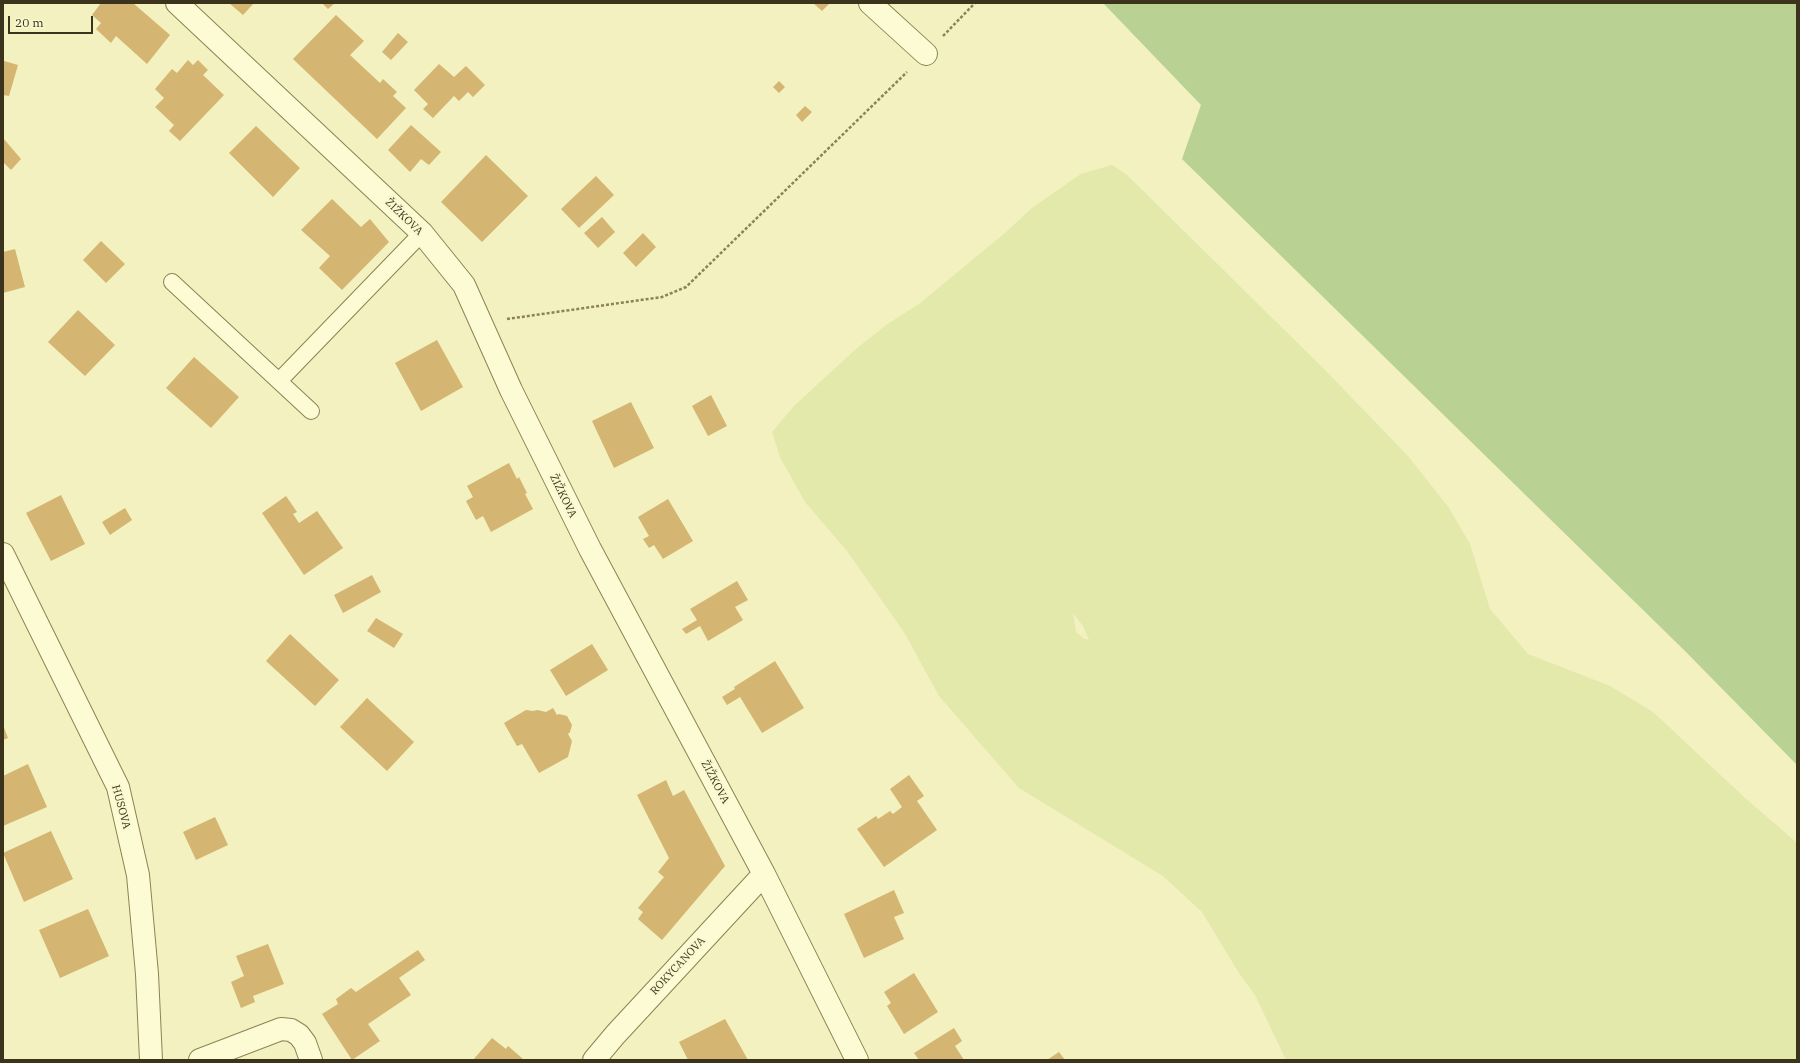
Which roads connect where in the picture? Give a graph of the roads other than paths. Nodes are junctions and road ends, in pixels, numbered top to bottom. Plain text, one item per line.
1 (177, 3) edge
2 (870, 3) edge
3 (926, 54) road end
4 (422, 233) junction
5 (172, 282) dead end
6 (279, 381) junction
7 (311, 411) dead end
8 (3, 554) edge
9 (764, 874) junction
10 (151, 1060) edge
11 (200, 1060) edge
12 (311, 1060) edge
13 (594, 1060) edge
14 (857, 1060) edge

1 - 4 street, ŽIŽKOVA
2 - 3 street
4 - 6 lane
4 - 9 street, ŽIŽKOVA
5 - 6 lane
6 - 7 lane
8 - 10 street, HUSOVA
9 - 13 street, ROKYCANOVA
9 - 14 street, ŽIŽKOVA
11 - 12 street

